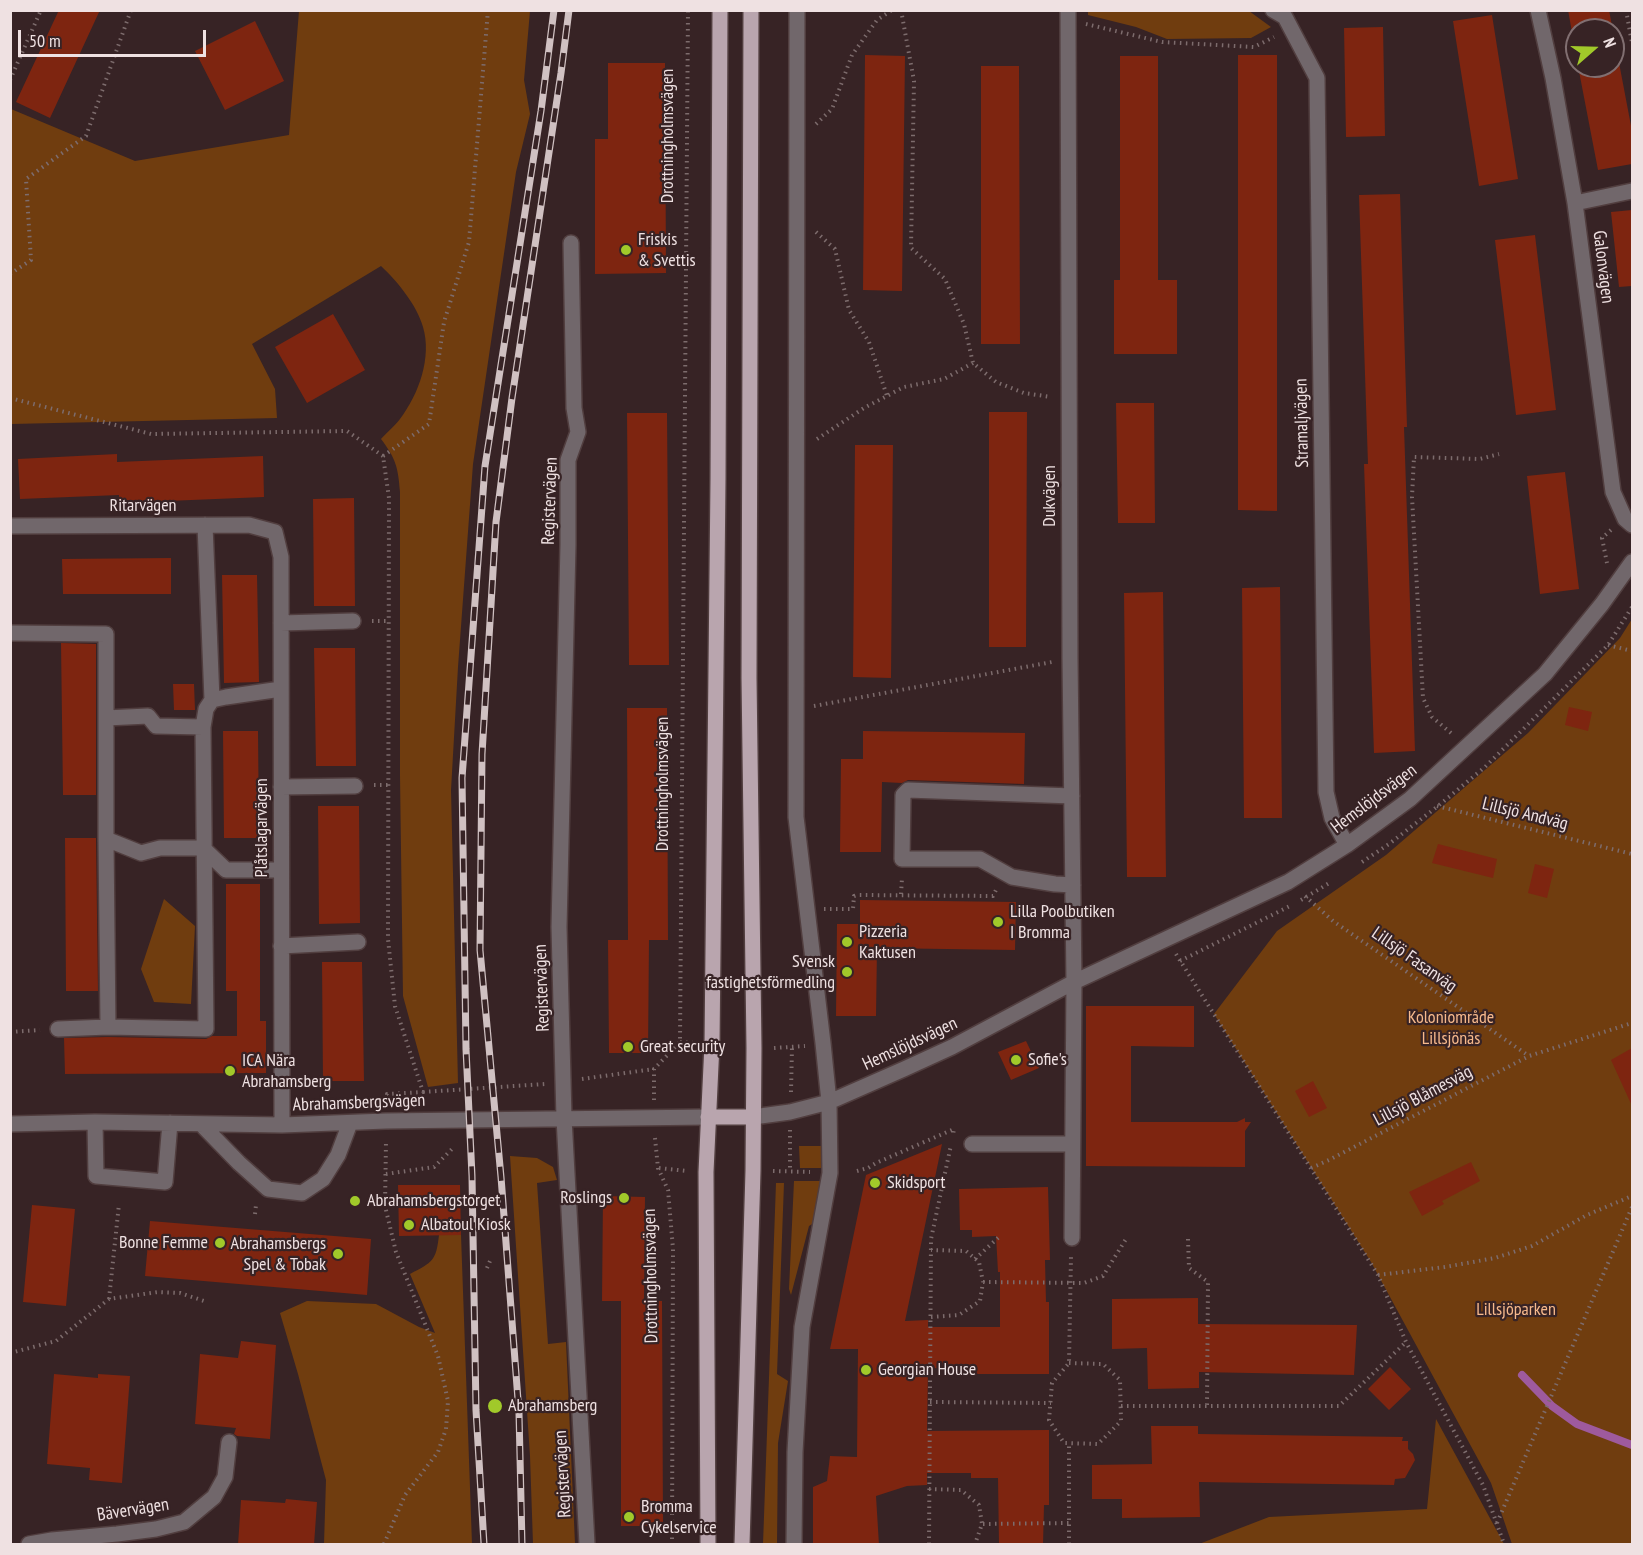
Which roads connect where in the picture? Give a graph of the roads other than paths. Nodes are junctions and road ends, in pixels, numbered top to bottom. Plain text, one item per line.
1 (720, 10) edge
2 (752, 10) edge
3 (797, 10) edge
4 (1273, 10) edge
5 (1538, 10) edge
6 (1068, 16) edge
7 (1632, 191) edge
8 (1575, 202) junction
9 (571, 243) dead end
10 (1628, 522) edge
11 (205, 525) junction
12 (10, 526) edge
13 (275, 532) joint
14 (1632, 562) edge
15 (353, 621) dead end
16 (281, 623) junction
17 (10, 633) edge
18 (281, 689) junction
19 (213, 700) junction
20 (106, 718) junction
21 (203, 727) junction
22 (355, 786) dead end
23 (281, 787) junction
24 (1072, 796) junction
25 (106, 839) junction
26 (1347, 845) junction
27 (203, 848) junction
28 (281, 870) junction
29 (1073, 885) junction
30 (358, 942) dead end
31 (281, 946) junction
32 (1074, 982) junction
33 (108, 1027) junction
34 (58, 1029) dead end
35 (829, 1102) junction
36 (708, 1117) junction
37 (753, 1117) junction
38 (564, 1118) junction
39 (95, 1122) junction
40 (170, 1123) junction
41 (350, 1123) junction
42 (10, 1124) edge
43 (201, 1124) junction
44 (282, 1125) junction
45 (972, 1144) dead end
46 (1072, 1144) junction
47 (1072, 1238) road end
48 (229, 1442) dead end
49 (29, 1545) edge
50 (586, 1545) edge
51 (708, 1545) edge
52 (742, 1545) edge
53 (794, 1545) edge

1 - 36 main road
2 - 37 main road
3 - 35 street
4 - 26 street, Stramaljvägen
5 - 8 street, Galonvägen
6 - 24 street, Dukvägen
7 - 8 street
8 - 10 street, Galonvägen
9 - 38 street, Registervägen
11 - 12 street, Ritarvägen
11 - 13 street, Ritarvägen
11 - 19 street
13 - 16 street, Plåtslagarvägen
14 - 26 street, Hemslöjdsvägen
15 - 16 street
16 - 18 street, Plåtslagarvägen
17 - 20 street
18 - 19 street
18 - 23 street, Plåtslagarvägen
19 - 21 street
20 - 21 street
20 - 25 street
21 - 27 street
22 - 23 street
23 - 28 street, Plåtslagarvägen
24 - 29 street, Dukvägen
24 - 29 street
25 - 27 street
25 - 33 street
26 - 32 street, Hemslöjdsvägen
27 - 28 street
27 - 33 street
28 - 31 street, Plåtslagarvägen
29 - 32 street, Dukvägen
30 - 31 street
31 - 44 street, Plåtslagarvägen
32 - 35 street, Hemslöjdsvägen
32 - 46 street
33 - 34 street
35 - 37 street, Hemslöjdsvägen
35 - 53 street
36 - 37 main road
36 - 38 street, Abrahamsbergsvägen
36 - 51 main road
37 - 52 main road
38 - 41 street, Abrahamsbergsvägen
38 - 50 street, Registervägen
39 - 40 street, Abrahamsbergsvägen
39 - 40 street
39 - 42 street, Abrahamsbergsvägen
40 - 43 street, Abrahamsbergsvägen
41 - 43 street
41 - 44 street, Abrahamsbergsvägen
43 - 44 street, Abrahamsbergsvägen
45 - 46 street
46 - 47 street
48 - 49 street, Bävervägen

